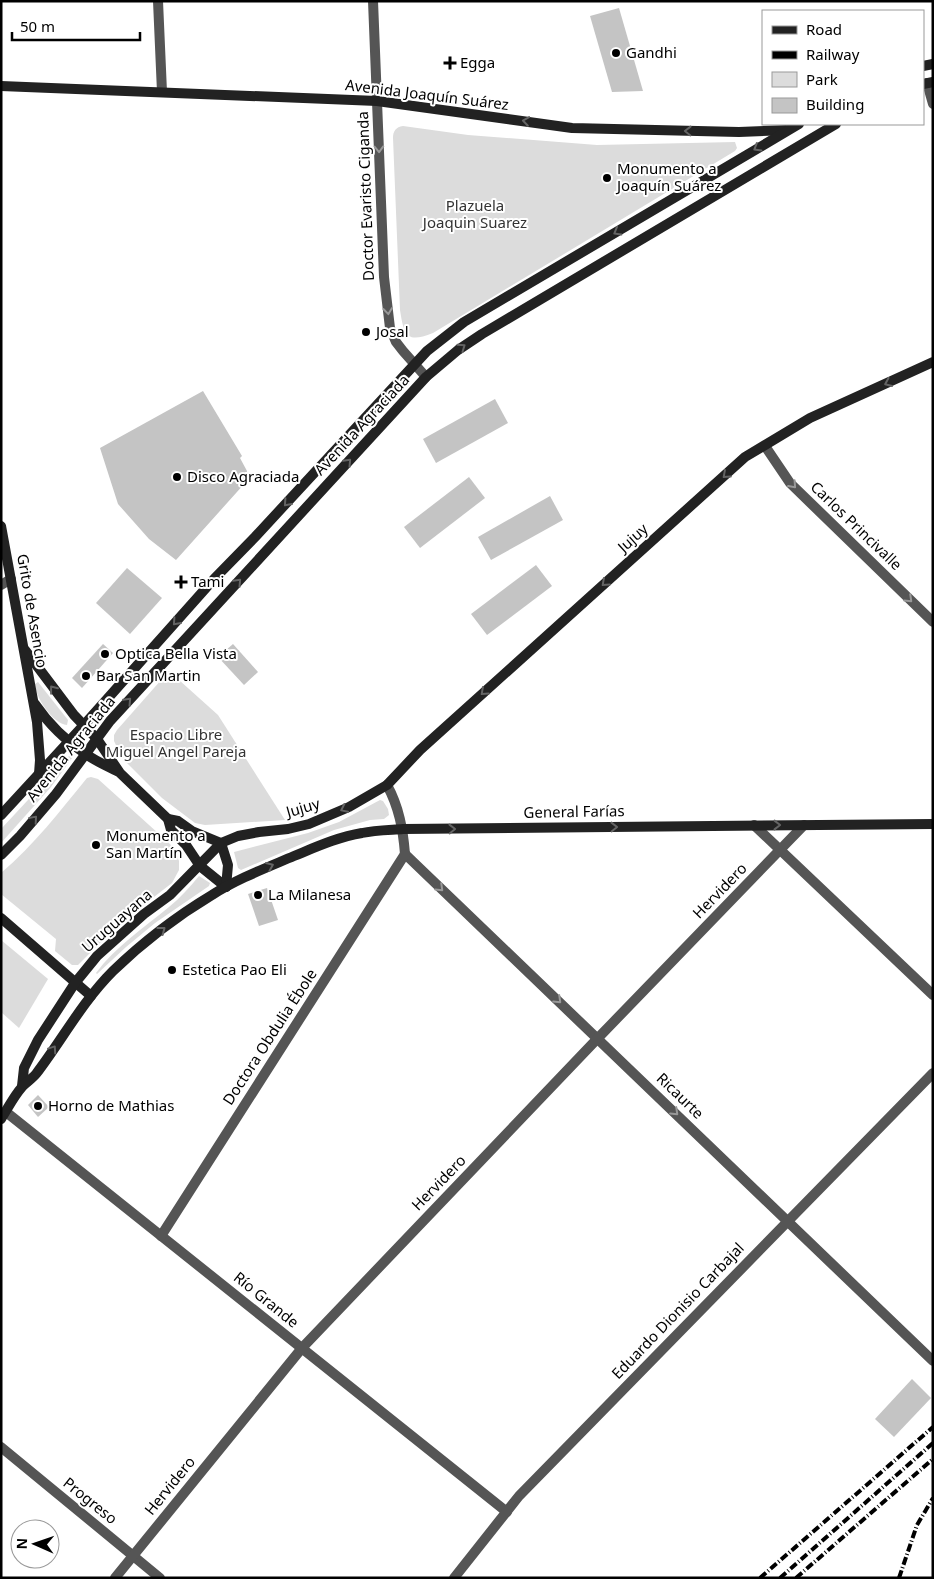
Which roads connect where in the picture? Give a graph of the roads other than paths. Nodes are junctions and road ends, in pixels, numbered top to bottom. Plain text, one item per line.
1 (158, 1) edge
2 (373, 1) edge
3 (928, 83) edge
4 (1, 86) edge
5 (162, 92) junction
6 (377, 101) junction
7 (933, 104) edge
8 (797, 125) edge
9 (834, 125) edge
10 (789, 129) junction
11 (933, 362) edge
12 (415, 364) junction
13 (426, 377) junction
14 (765, 446) junction
15 (1, 526) edge
16 (11, 579) junction
17 (1, 585) edge
18 (933, 622) edge
19 (24, 650) junction
20 (33, 701) junction
21 (84, 725) junction
22 (97, 739) junction
23 (69, 741) junction
24 (86, 755) junction
25 (120, 773) junction
26 (39, 774) junction
27 (387, 785) junction
28 (1, 815) edge
29 (168, 820) junction
30 (933, 824) edge
31 (754, 825) junction
32 (804, 825) junction
33 (403, 829) junction
34 (221, 843) junction
35 (780, 850) junction
36 (1, 854) edge
37 (405, 854) junction
38 (200, 866) junction
39 (226, 887) junction
40 (1, 918) edge
41 (75, 983) junction
42 (933, 995) edge
43 (91, 996) junction
44 (598, 1038) junction
45 (933, 1073) edge
46 (22, 1086) junction
47 (4, 1115) edge
48 (787, 1221) junction
49 (161, 1236) junction
50 (302, 1348) junction
51 (933, 1361) edge
52 (1, 1447) edge
53 (507, 1512) junction
54 (133, 1555) junction
55 (115, 1578) edge
56 (160, 1578) edge
57 (454, 1578) edge

1 - 5 street
2 - 6 street, Doctor Evaristo Ciganda
3 - 7 street
4 - 5 street, Avenida Joaquín Suárez
5 - 6 street, Avenida Joaquín Suárez
10 -> 6 street, Avenida Joaquín Suárez
6 -> 12 street, Doctor Evaristo Ciganda
8 - 10 street, Avenida Agraciada
13 -> 9 street, Avenida Agraciada
10 -> 12 street, Avenida Agraciada
11 -> 14 street, Jujuy
12 - 13 street, Doctor Evaristo Ciganda
12 -> 21 street, Avenida Agraciada
22 -> 13 street, Avenida Agraciada
14 -> 18 street, Carlos Princivalle
14 -> 27 street, Jujuy
15 - 16 street, Grito de Asencio
16 - 17 street
16 - 19 street, Grito de Asencio
19 - 20 street, Grito de Asencio
21 -> 19 street
20 - 23 street
20 - 26 street, Grito de Asencio
21 - 22 street
21 - 23 street, Avenida Agraciada
22 - 24 street, Avenida Agraciada
22 - 25 street
23 - 24 street
23 - 26 street, Avenida Agraciada
24 - 25 street
36 -> 24 street, Avenida Agraciada
25 - 29 street
26 - 28 street, Avenida Agraciada
27 - 33 street
27 -> 34 street, Jujuy
29 - 34 street
29 - 38 street
30 - 32 street, General Farías
31 -> 32 street, General Farías
33 -> 31 street, General Farías
31 - 35 street
32 - 35 street, Hervidero
33 - 37 street
39 -> 33 street, General Farías
34 - 38 street, Uruguayana
34 - 39 street
35 - 42 street
35 - 44 street, Hervidero
37 -> 44 street, Ricaurte
37 - 49 street, Doctora Obdulia Ébole
38 - 39 street
38 - 41 street, Uruguayana
43 -> 39 street, Uruguayana
40 - 41 street
41 - 43 street
41 - 46 street, Uruguayana
46 -> 43 street, Uruguayana
44 -> 48 street, Ricaurte
44 - 50 street, Hervidero
45 - 48 street, Eduardo Dionisio Carbajal
46 - 47 street, Uruguayana
47 - 49 street, Río Grande
48 - 51 street, Ricaurte
48 - 53 street, Eduardo Dionisio Carbajal
49 - 50 street, Río Grande
50 - 53 street, Río Grande
50 - 54 street, Hervidero
52 - 54 street, Progreso
53 - 57 street, Eduardo Dionisio Carbajal
54 - 55 street, Hervidero
54 - 56 street, Progreso

